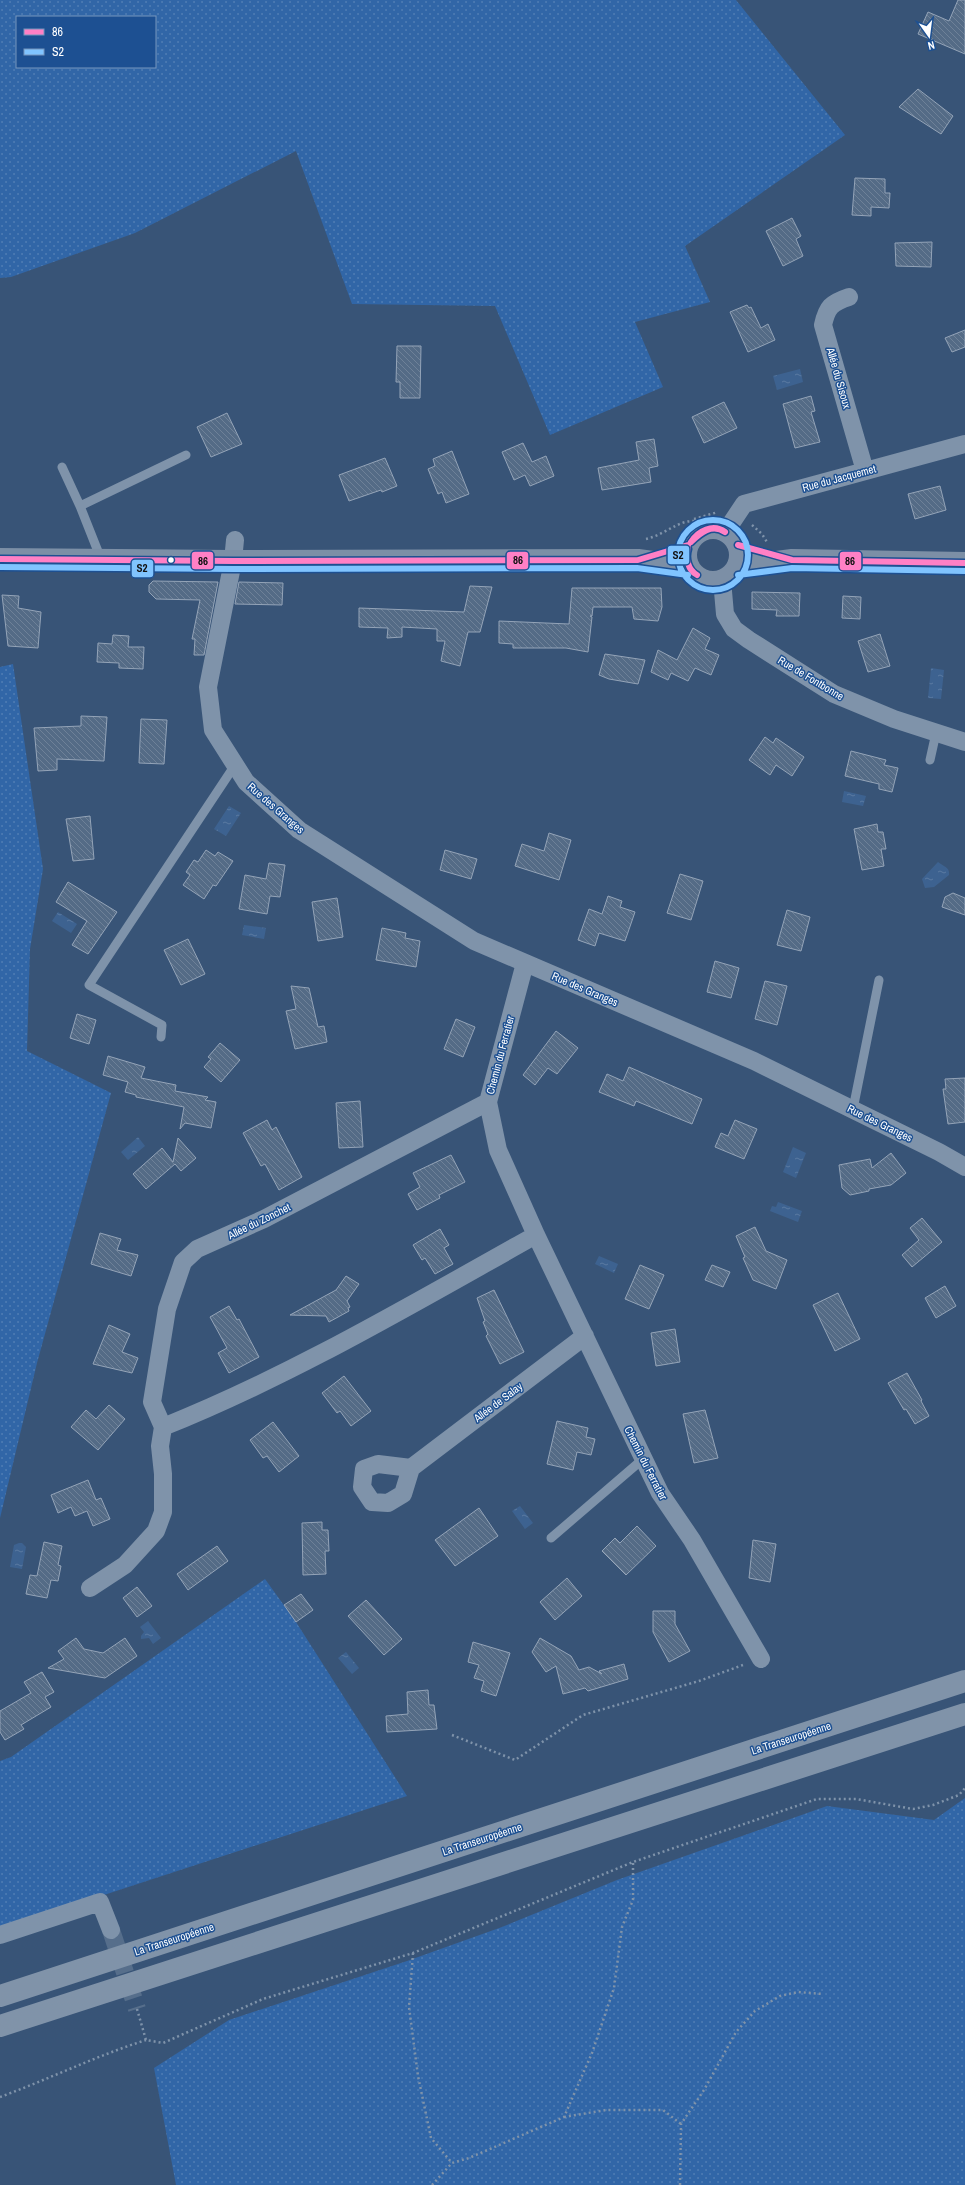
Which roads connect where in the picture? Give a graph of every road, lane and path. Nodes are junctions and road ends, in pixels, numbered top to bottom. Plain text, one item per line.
1 (849, 297) dead end
2 (965, 444) edge
3 (186, 455) dead end
4 (62, 467) dead end
5 (865, 471) junction
6 (80, 506) junction
7 (732, 538) junction
8 (236, 540) dead end
9 (688, 545) junction
10 (0, 559) edge
11 (102, 560) junction
12 (638, 560) junction
13 (792, 560) junction
14 (234, 562) junction
15 (965, 563) edge
16 (689, 567) junction
17 (729, 574) junction
18 (936, 733) junction
19 (965, 742) edge
20 (930, 760) dead end
21 (235, 765) junction
22 (525, 963) junction
23 (879, 980) dead end
24 (161, 1037) dead end
25 (488, 1102) junction
26 (853, 1110) junction
27 (965, 1167) edge
28 (536, 1235) junction
29 (585, 1336) junction
30 (163, 1427) junction
31 (643, 1459) junction
32 (411, 1468) dead end
33 (551, 1538) dead end
34 (90, 1588) dead end
35 (761, 1659) joint
36 (965, 1681) edge
37 (965, 1714) edge
38 (452, 1735) dead end
39 (965, 1788) edge
40 (632, 1862) junction
41 (111, 1930) tunnel mouth
42 (0, 1935) edge
43 (413, 1953) junction
44 (823, 1994) dead end
45 (0, 1996) edge
46 (137, 2009) tunnel mouth
47 (0, 2026) edge
48 (146, 2040) junction
49 (0, 2096) edge
50 (564, 2117) junction
51 (681, 2124) junction
52 (452, 2163) junction
53 (432, 2185) edge
54 (680, 2185) edge

1 - 5 street, Allée du Sisoux
2 - 5 street, Rue du Jacquemet
3 - 6 lane
4 - 6 lane
5 - 7 street, Rue du Jacquemet
6 - 11 lane
7 - 9 main road
7 - 13 main road
7 - 17 main road
8 - 14 street, Rue des Granges
9 - 12 main road
9 - 16 main road
10 - 11 main road
11 - 14 main road
12 - 14 main road
12 - 16 main road
13 - 15 main road
13 - 17 main road
14 - 21 street, Rue des Granges
16 - 17 main road
17 - 18 street, Rue de Fontbonne
18 - 19 street, Rue de Fontbonne
18 - 20 lane
21 - 22 street, Rue des Granges
21 - 24 lane
22 - 25 street, Chemin du Ferratier
22 - 26 street, Rue des Granges
23 - 26 lane
25 - 28 street, Chemin du Ferratier
25 - 30 street, Allée du Zonchet
26 - 27 street, Rue des Granges
28 - 29 street, Chemin du Ferratier
28 - 30 street
29 - 31 street, Chemin du Ferratier
29 - 32 street, Allée de Salay
30 - 34 street
31 - 33 lane
31 - 35 street, Chemin du Ferratier
35 - 38 path
36 - 45 highway, La Transeuropéenne
37 - 47 highway
39 - 40 path
40 - 43 path
40 - 50 path
41 - 42 street
43 - 48 path
43 - 52 path
44 - 51 path
46 - 48 path
48 - 49 path
50 - 51 path
50 - 52 path
51 - 54 path
52 - 53 path

